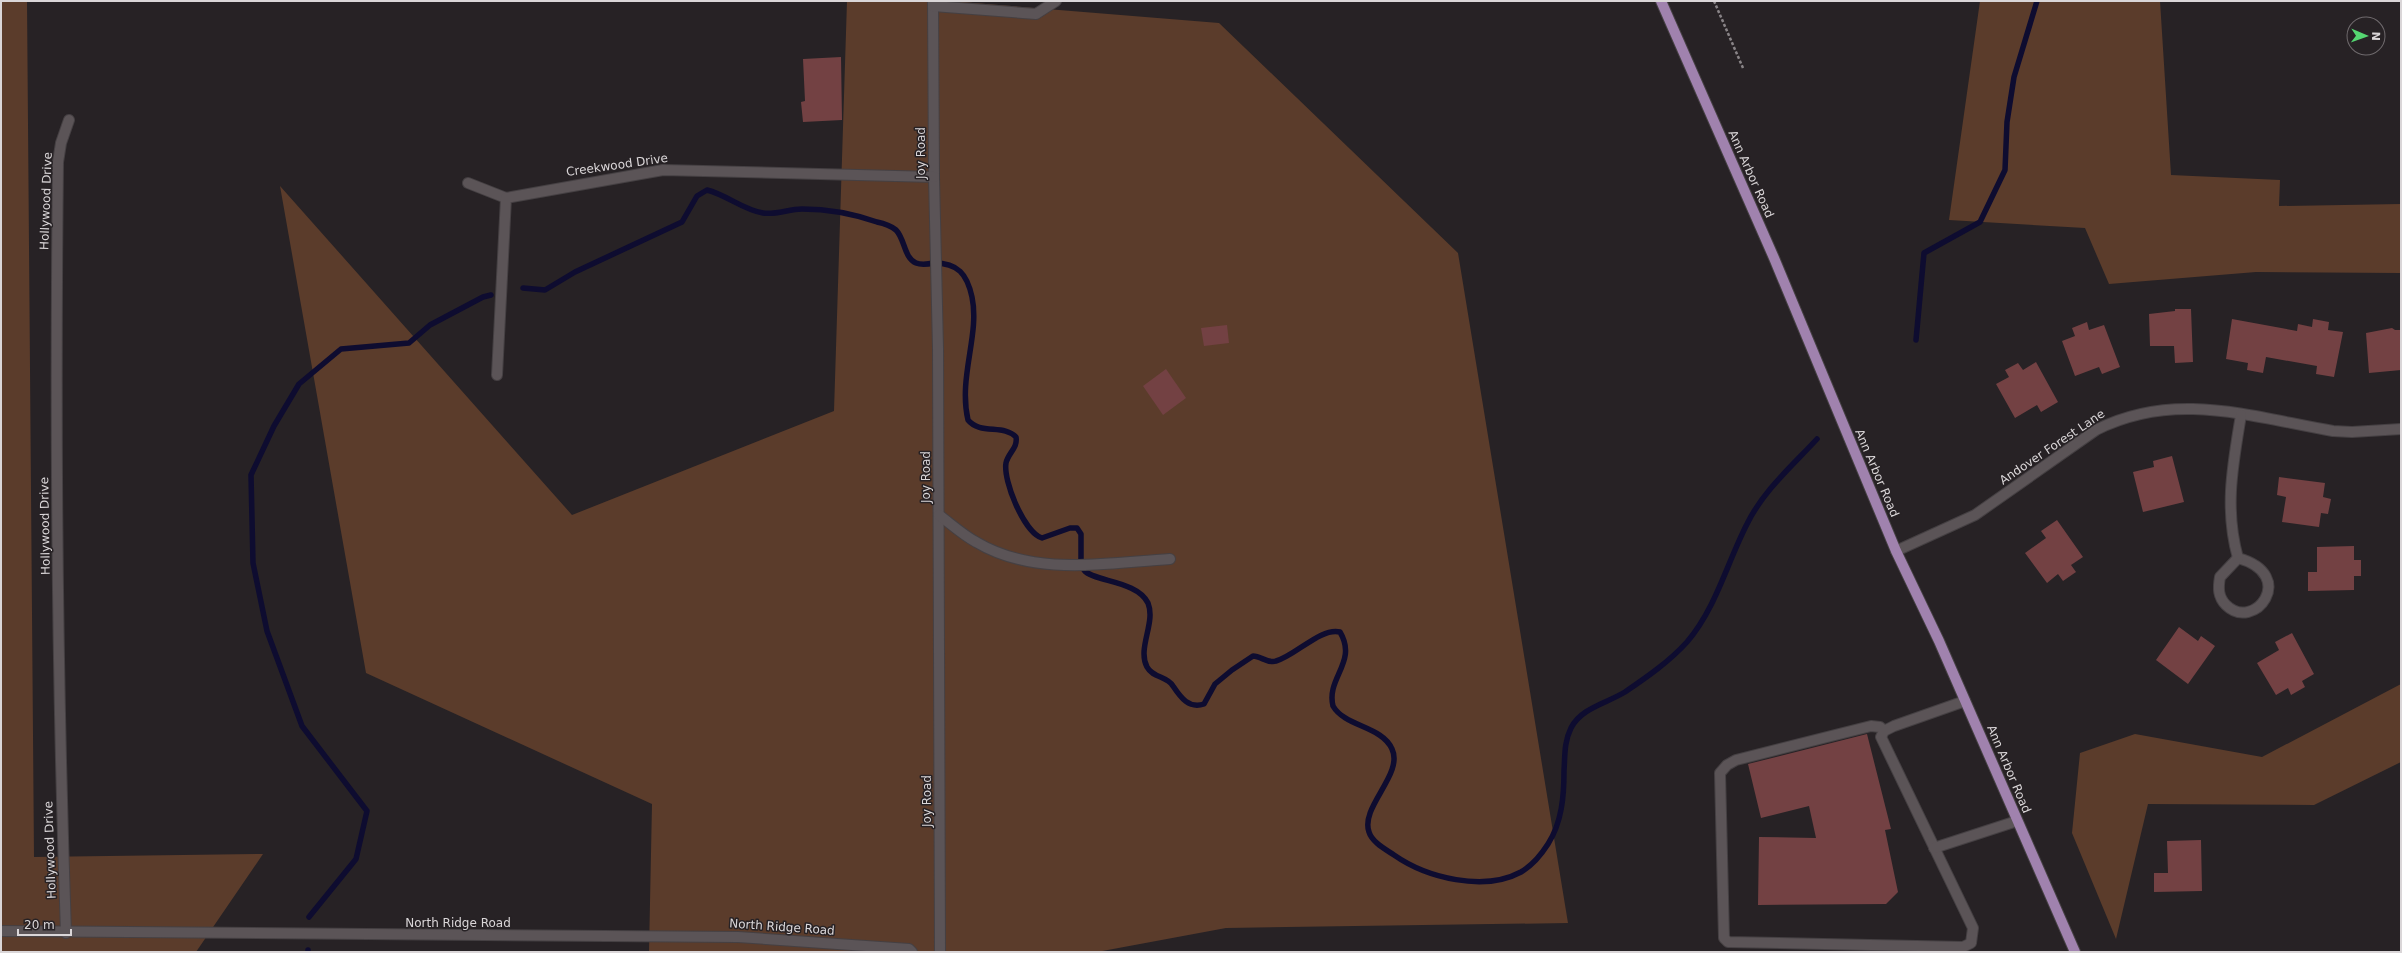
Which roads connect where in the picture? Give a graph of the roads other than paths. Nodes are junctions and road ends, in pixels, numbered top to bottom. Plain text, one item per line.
1 (1056, 1) edge
2 (1661, 1) edge
3 (933, 3) edge
4 (983, 6) edge
5 (69, 120) dead end
6 (934, 177) junction
7 (468, 183) dead end
8 (506, 198) junction
9 (497, 375) dead end
10 (2241, 414) junction
11 (2401, 429) edge
12 (939, 515) junction
13 (1896, 551) junction
14 (2238, 558) junction
15 (1170, 559) dead end
16 (1965, 701) junction
17 (1884, 731) junction
18 (2017, 821) junction
19 (1934, 848) junction
20 (1, 931) edge
21 (66, 933) junction
22 (912, 952) edge
23 (940, 952) edge
24 (2075, 952) edge

1 - 4 street
2 - 13 main road, Ann Arbor Road
3 - 4 street
3 - 6 street, Joy Road
5 - 21 street, Hollywood Drive
6 - 8 street, Creekwood Drive
6 - 12 street, Joy Road
7 - 8 street
8 - 9 street
10 - 11 street, Andover Forest Lane
10 - 13 street, Andover Forest Lane
10 - 14 street
12 - 15 street
12 - 23 street, Joy Road
13 - 16 main road, Ann Arbor Road
14 - 14 street
16 - 17 street
16 - 18 main road, Ann Arbor Road
17 - 19 street
17 - 19 street
18 - 19 street
18 - 24 main road, Ann Arbor Road
20 - 21 street, North Ridge Road
21 - 22 street, North Ridge Road

